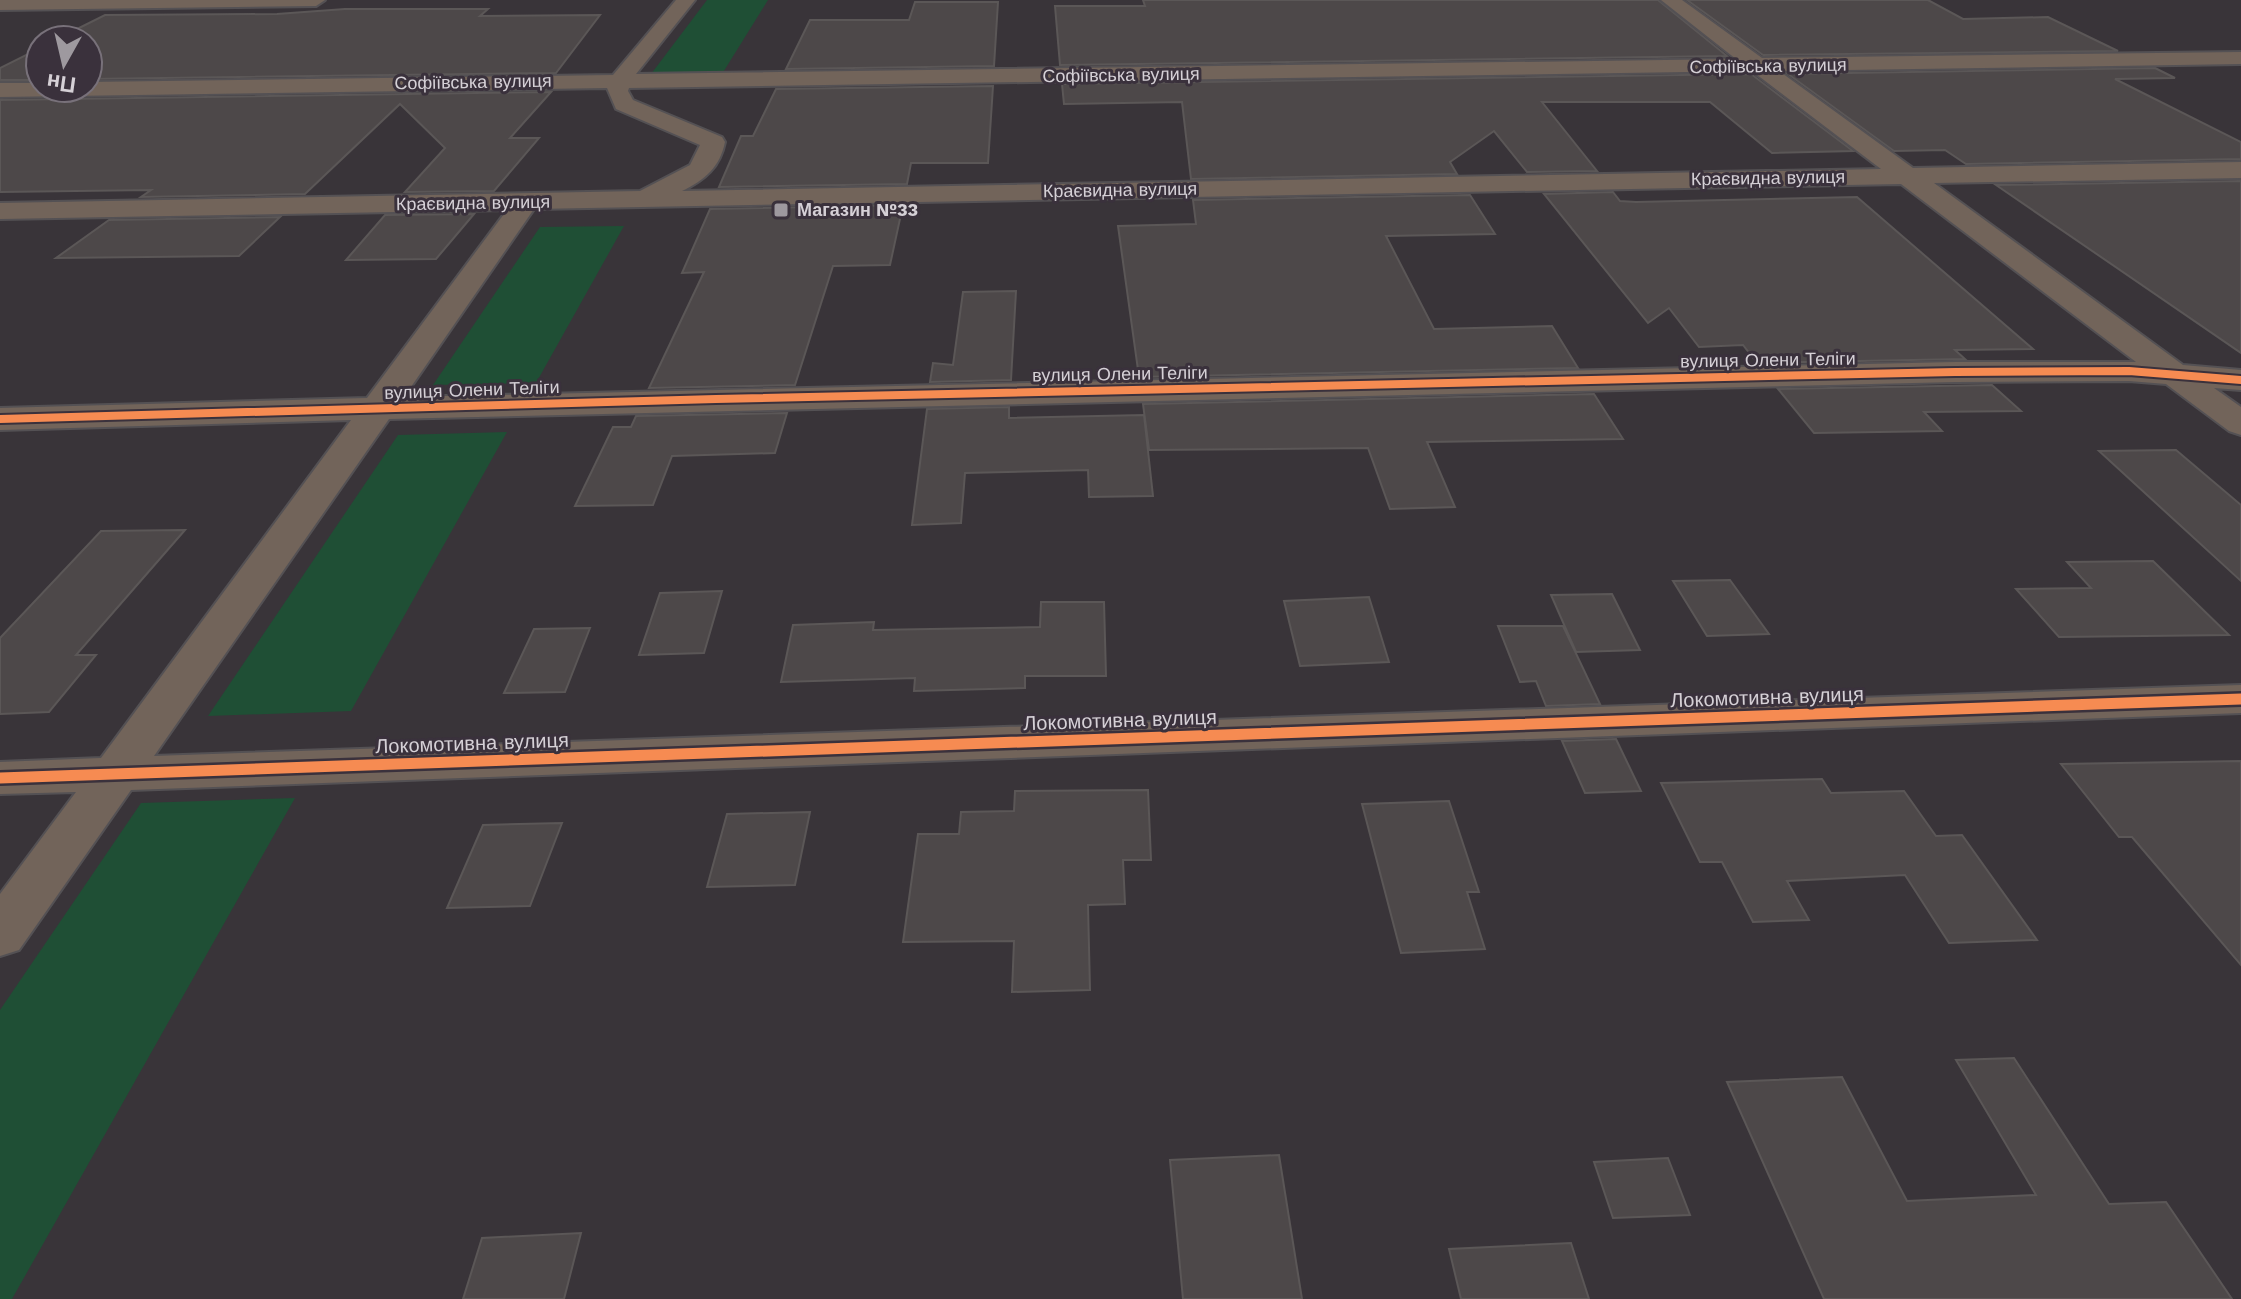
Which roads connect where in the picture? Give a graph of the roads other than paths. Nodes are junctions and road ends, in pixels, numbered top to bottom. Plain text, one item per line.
1 (316, 0) edge
2 (686, 0) edge
3 (1670, 0) edge
4 (0, 4) edge
5 (2241, 58) edge
6 (1760, 67) junction
7 (620, 80) junction
8 (0, 90) edge
9 (2241, 170) edge
10 (1906, 175) junction
11 (640, 199) junction
12 (526, 202) junction
13 (0, 211) edge
14 (2173, 374) junction
15 (2241, 380) edge
16 (378, 409) junction
17 (0, 419) edge
18 (2241, 424) edge
19 (2241, 699) edge
20 (115, 774) junction
21 (0, 778) edge
22 (0, 935) edge

1 - 4 street
2 - 7 street
3 - 6 street
5 - 6 street, Софіївська вулиця
6 - 7 street, Софіївська вулиця
6 - 10 street
7 - 8 street, Софіївська вулиця
7 - 11 street
9 - 10 street, Краєвидна вулиця
10 - 11 street, Краєвидна вулиця
10 - 14 street
11 - 12 street, Краєвидна вулиця
12 - 13 street, Краєвидна вулиця
12 - 16 street
14 - 15 street, вулиця Олени Теліги
14 - 16 street, вулиця Олени Теліги
14 - 18 street
16 - 17 street, вулиця Олени Теліги
16 - 20 street
19 - 20 street, Локомотивна вулиця
20 - 21 street, Локомотивна вулиця
20 - 22 street

